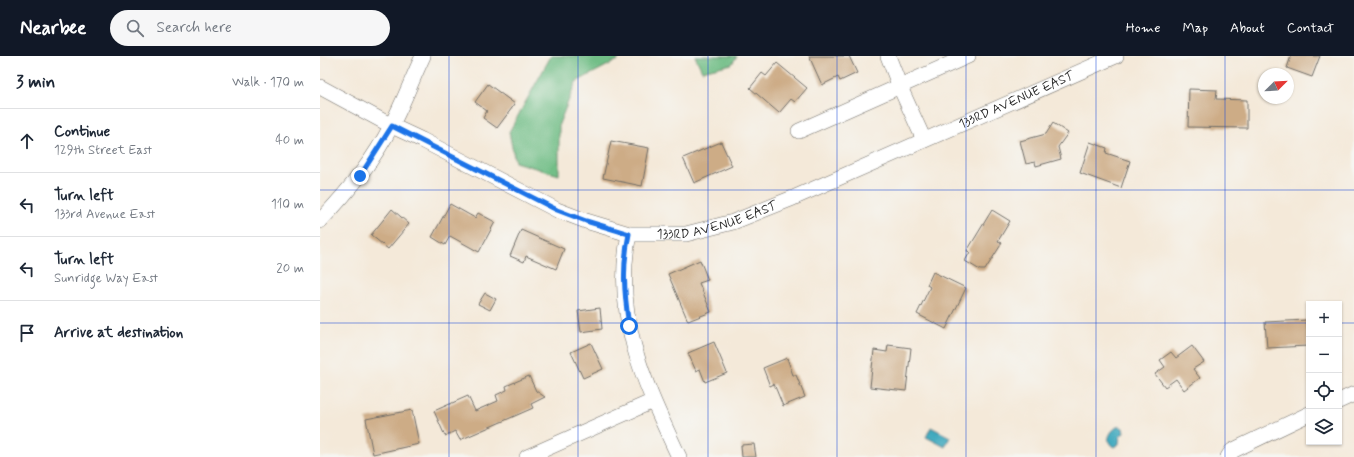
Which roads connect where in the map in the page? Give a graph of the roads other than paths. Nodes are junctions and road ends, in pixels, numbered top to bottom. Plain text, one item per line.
1 (423, 56) edge
2 (888, 56) edge
3 (968, 56) edge
4 (1116, 56) edge
5 (320, 87) edge
6 (900, 87) junction
7 (392, 126) junction
8 (799, 131) dead end
9 (924, 140) junction
10 (320, 221) edge
11 (629, 234) junction
12 (1354, 394) edge
13 (1342, 400) edge
14 (653, 401) junction
15 (1306, 415) edge
16 (528, 457) edge
17 (679, 457) edge
18 (1228, 457) edge

1 - 7 street
2 - 6 street
3 - 6 street
4 - 9 street, 133RD AVENUE EAST
5 - 7 street, 133RD AVENUE EAST
6 - 8 street
6 - 9 street
7 - 10 street
7 - 11 street, 133RD AVENUE EAST
9 - 11 street, 133RD AVENUE EAST
11 - 14 street
12 - 13 street
14 - 16 street
14 - 17 street
15 - 18 street

